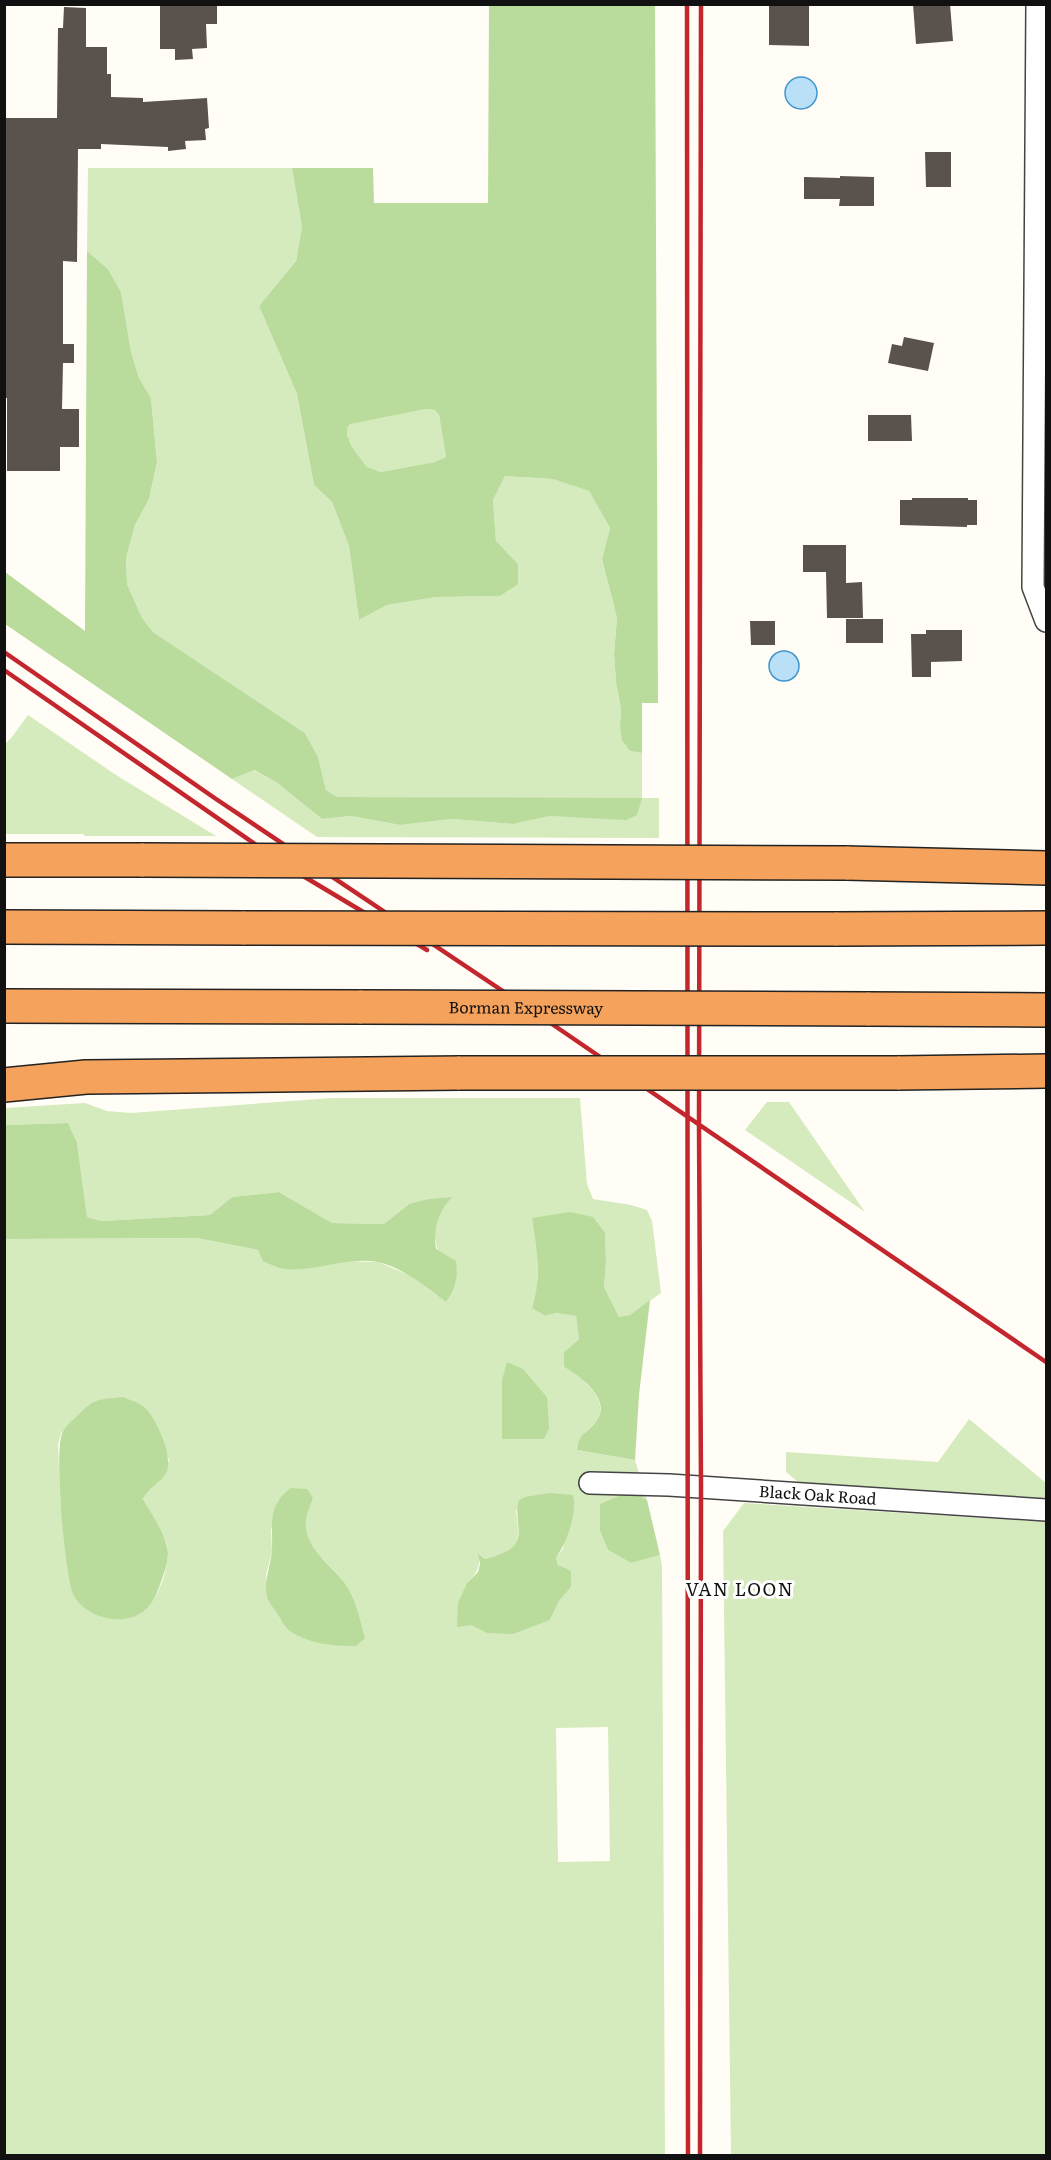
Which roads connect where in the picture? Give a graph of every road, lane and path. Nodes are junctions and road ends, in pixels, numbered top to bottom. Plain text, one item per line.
1 (1036, 4) edge
2 (1047, 621) edge
3 (4, 860) edge
4 (1047, 868) edge
5 (4, 927) edge
6 (1047, 928) edge
7 (4, 1006) edge
8 (1047, 1010) edge
9 (1047, 1071) edge
10 (4, 1076) edge
11 (86, 1077) junction
12 (4, 1085) edge
13 (590, 1483) dead end
14 (1047, 1510) edge

1 - 2 street
3 - 4 highway, bridge
5 - 6 highway, bridge
7 - 8 highway, Borman Expressway, bridge
9 - 11 highway, bridge
10 - 11 highway
11 - 12 highway
13 - 14 street, Black Oak Road

